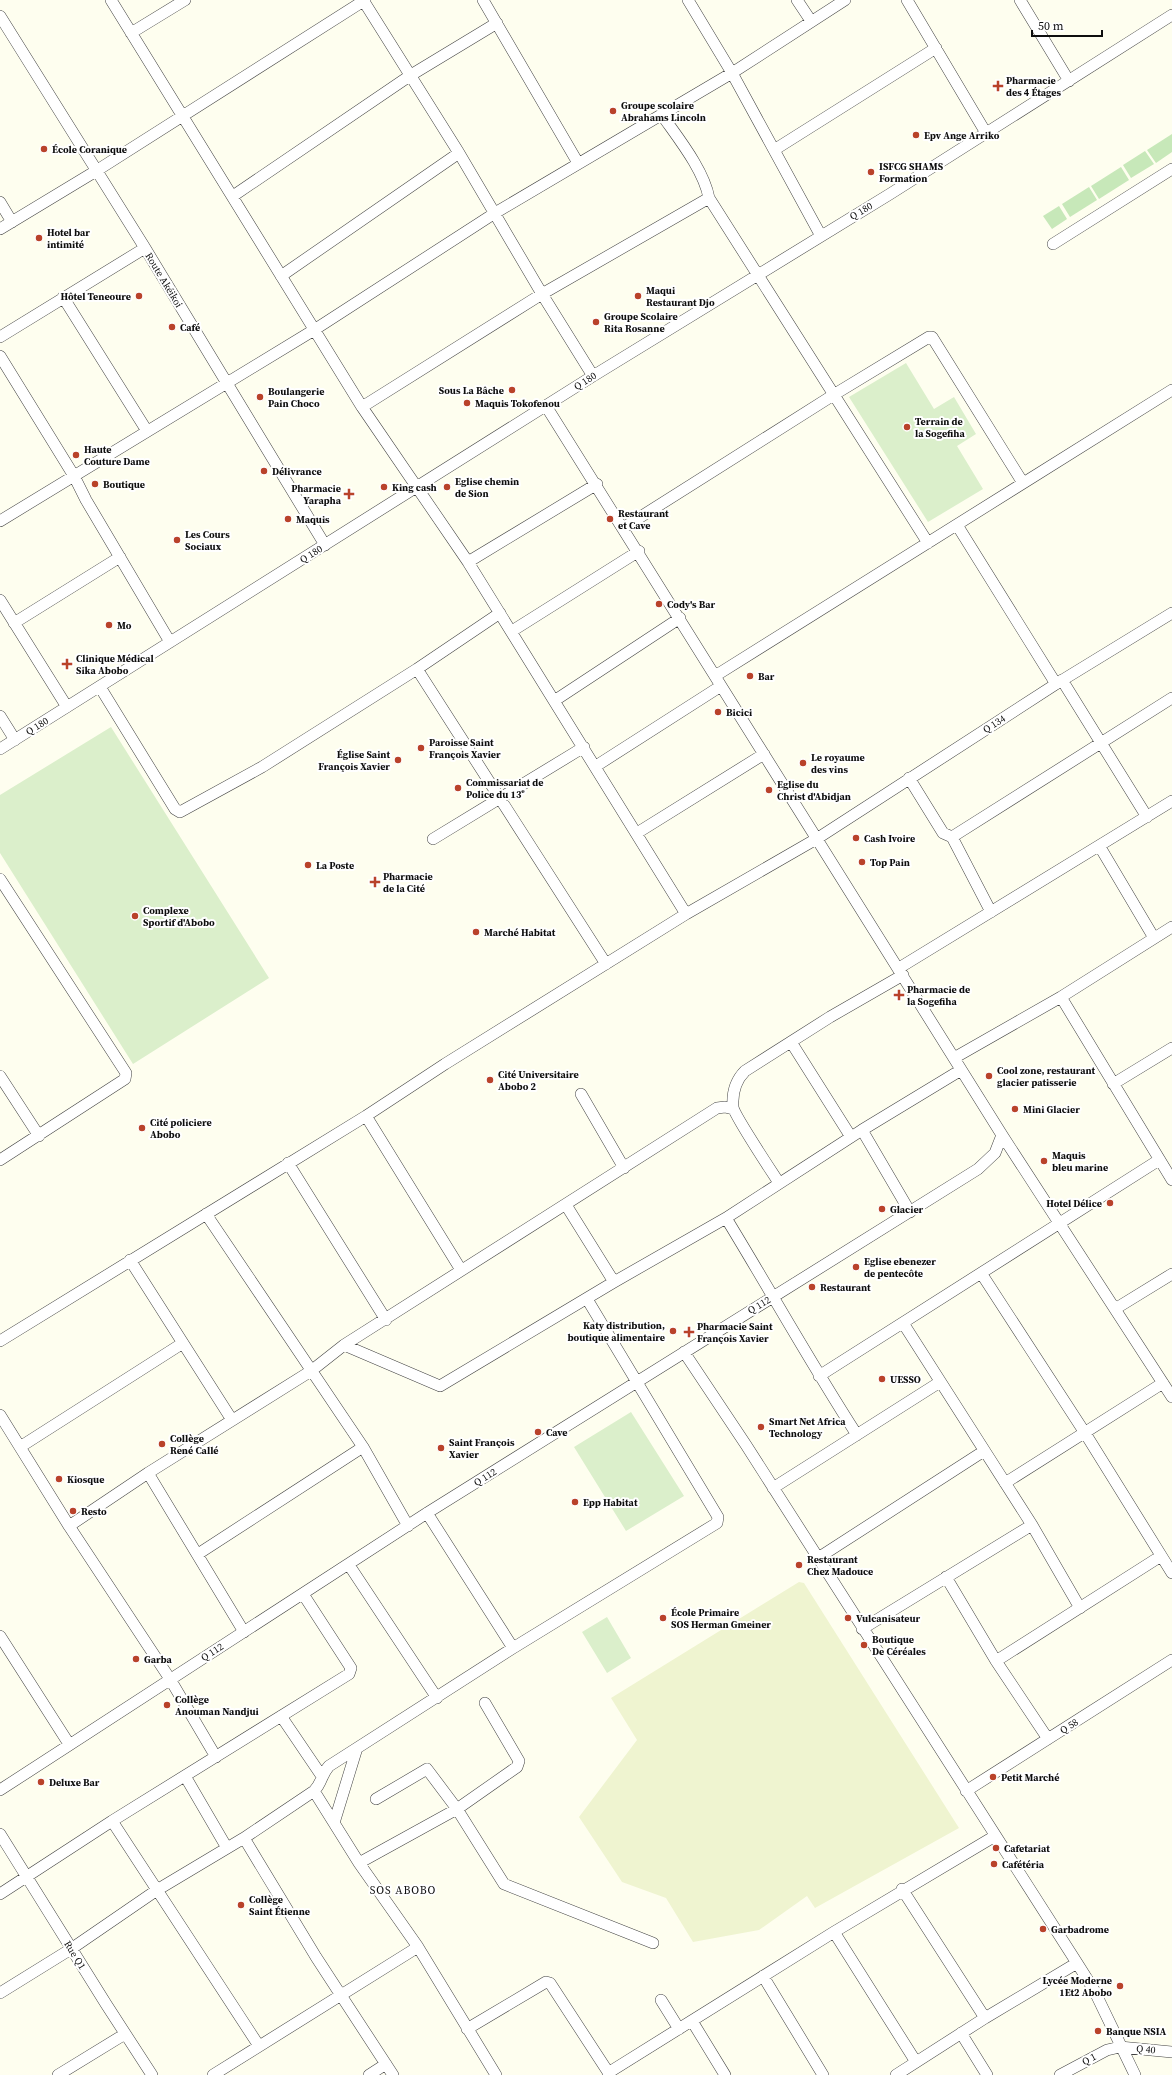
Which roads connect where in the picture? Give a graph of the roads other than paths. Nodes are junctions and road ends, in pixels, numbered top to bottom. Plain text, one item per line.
1 (111, 0) edge
2 (185, 0) edge
3 (364, 0) edge
4 (483, 0) edge
5 (688, 0) edge
6 (797, 0) edge
7 (845, 0) edge
8 (907, 0) edge
9 (1020, 0) edge
10 (1172, 15) edge
11 (0, 16) edge
12 (811, 21) junction
13 (497, 24) junction
14 (132, 33) junction
15 (936, 48) junction
16 (732, 73) junction
17 (411, 75) junction
18 (1069, 81) junction
19 (662, 115) junction
20 (182, 116) junction
21 (986, 133) junction
22 (774, 150) junction
23 (459, 153) junction
24 (578, 163) junction
25 (1172, 169) edge
26 (96, 171) junction
27 (233, 196) junction
28 (708, 198) junction
29 (0, 202) edge
30 (495, 213) junction
31 (12, 222) junction
32 (0, 229) edge
33 (821, 236) junction
34 (1053, 244) dead end
35 (144, 248) junction
36 (757, 274) junction
37 (281, 276) junction
38 (542, 294) junction
39 (63, 296) junction
40 (314, 330) junction
41 (0, 337) edge
42 (0, 356) edge
43 (594, 376) junction
44 (225, 383) junction
45 (1172, 390) edge
46 (834, 394) junction
47 (546, 406) junction
48 (362, 407) junction
49 (147, 431) junction
50 (74, 476) junction
51 (1023, 483) junction
52 (596, 484) junction
53 (416, 487) junction
54 (0, 521) edge
55 (957, 525) junction
56 (624, 528) junction
57 (928, 543) junction
58 (325, 545) junction
59 (639, 551) junction
60 (120, 557) junction
61 (468, 562) junction
62 (0, 600) edge
63 (500, 613) junction
64 (1172, 613) edge
65 (680, 618) junction
66 (14, 623) junction
67 (512, 631) junction
68 (170, 642) junction
69 (417, 669) junction
70 (715, 676) junction
71 (1059, 682) junction
72 (721, 686) junction
73 (100, 687) junction
74 (1172, 698) edge
75 (554, 701) junction
76 (67, 707) junction
77 (0, 716) edge
78 (14, 740) junction
79 (1101, 743) junction
80 (584, 747) junction
81 (0, 749) edge
82 (764, 754) junction
83 (596, 766) junction
84 (909, 778) junction
85 (499, 798) junction
86 (1172, 801) edge
87 (1147, 817) junction
88 (637, 833) junction
89 (952, 837) junction
90 (818, 838) junction
91 (434, 839) dead end
92 (1100, 847) junction
93 (0, 879) edge
94 (991, 912) junction
95 (686, 914) junction
96 (1172, 927) edge
97 (1154, 938) junction
98 (606, 964) junction
99 (901, 972) junction
100 (1061, 997) junction
101 (791, 1042) junction
102 (1172, 1048) edge
103 (954, 1058) junction
104 (962, 1070) junction
105 (0, 1076) edge
106 (1113, 1084) junction
107 (581, 1094) dead end
108 (733, 1109) junction
109 (366, 1116) junction
110 (862, 1130) junction
111 (1002, 1135) junction
112 (39, 1136) junction
113 (851, 1137) junction
114 (0, 1160) edge
115 (1159, 1160) junction
116 (288, 1163) junction
117 (624, 1168) junction
118 (1172, 1180) edge
119 (779, 1184) junction
120 (566, 1205) junction
121 (910, 1212) junction
122 (206, 1214) junction
123 (726, 1218) junction
124 (1058, 1222) junction
125 (130, 1260) junction
126 (461, 1270) junction
127 (981, 1273) junction
128 (1172, 1274) edge
129 (614, 1282) junction
130 (774, 1297) junction
131 (587, 1299) junction
132 (1115, 1309) junction
133 (386, 1320) junction
134 (903, 1323) junction
135 (0, 1341) edge
136 (183, 1344) junction
137 (344, 1345) junction
138 (684, 1352) junction
139 (310, 1371) junction
140 (819, 1376) junction
141 (637, 1381) junction
142 (940, 1382) junction
143 (1163, 1383) junction
144 (1172, 1397) edge
145 (0, 1415) edge
146 (232, 1420) junction
147 (1085, 1433) junction
148 (858, 1435) junction
149 (20, 1447) junction
150 (362, 1447) junction
151 (984, 1451) junction
152 (148, 1473) junction
153 (1005, 1483) junction
154 (773, 1488) junction
155 (427, 1513) junction
156 (1032, 1525) junction
157 (69, 1526) junction
158 (408, 1526) junction
159 (198, 1554) junction
160 (1161, 1556) junction
161 (818, 1558) junction
162 (349, 1565) junction
163 (1172, 1573) edge
164 (946, 1577) junction
165 (303, 1594) junction
166 (1080, 1608) junction
167 (862, 1630) junction
168 (244, 1632) junction
169 (0, 1636) edge
170 (513, 1648) junction
171 (1172, 1660) edge
172 (996, 1661) junction
173 (170, 1679) junction
174 (437, 1698) junction
175 (485, 1703) dead end
176 (281, 1716) junction
177 (1048, 1739) junction
178 (69, 1744) junction
179 (357, 1748) junction
180 (216, 1756) junction
181 (321, 1775) junction
182 (185, 1776) junction
183 (0, 1790) edge
184 (314, 1791) junction
185 (966, 1792) junction
186 (376, 1799) dead end
187 (456, 1810) junction
188 (112, 1821) junction
189 (334, 1823) junction
190 (0, 1834) edge
191 (994, 1836) junction
192 (244, 1838) junction
193 (228, 1848) junction
194 (359, 1863) junction
195 (26, 1877) junction
196 (902, 1889) junction
197 (157, 1890) junction
198 (0, 1894) edge
199 (834, 1932) junction
200 (653, 1943) dead end
201 (418, 1948) junction
202 (71, 1949) junction
203 (1077, 1963) junction
204 (763, 1976) junction
205 (0, 1993) edge
206 (341, 1996) junction
207 (661, 2000) dead end
208 (985, 2018) junction
209 (692, 2021) junction
210 (467, 2029) junction
211 (679, 2029) junction
212 (961, 2033) junction
213 (125, 2034) junction
214 (259, 2046) junction
215 (1120, 2047) junction
216 (1172, 2052) edge
217 (916, 2062) junction
218 (386, 2064) junction
219 (609, 2074) edge
220 (58, 2075) edge
221 (152, 2075) edge
222 (213, 2075) edge
223 (369, 2075) edge
224 (393, 2075) edge
225 (496, 2075) edge
226 (725, 2075) edge
227 (823, 2075) edge
228 (896, 2075) edge
229 (987, 2075) edge
230 (1060, 2075) edge
231 (1135, 2075) edge

1 - 14 street
2 - 14 street
3 - 17 street
3 - 20 street
4 - 13 street
5 - 16 street
6 - 12 street
7 - 12 street
8 - 15 street
9 - 18 street
10 - 18 street, Q 180
11 - 26 street, Route Akéikoi
12 - 16 street
13 - 17 street
13 - 24 street
14 - 20 street
15 - 21 street
15 - 22 street
16 - 19 street
16 - 22 street
17 - 23 street
17 - 27 street
18 - 21 street, Q 180
19 - 24 street
19 - 28 street
20 - 26 street
20 - 27 street
21 - 33 street, Q 180
22 - 33 street
23 - 30 street
23 - 37 street
24 - 30 street
25 - 34 street
26 - 31 street
26 - 35 street, Route Akéikoi
27 - 37 street
28 - 36 street
28 - 38 street
29 - 31 street
30 - 38 street
30 - 40 street
31 - 32 street
33 - 36 street, Q 180
35 - 39 street
35 - 44 street, Route Akéikoi
36 - 43 street, Q 180
36 - 46 street
37 - 40 street
38 - 43 street
38 - 48 street
39 - 41 street
39 - 49 street
40 - 44 street
40 - 48 street
42 - 50 street
43 - 47 street, Q 180
44 - 49 street
44 - 58 street, Route Akéikoi
45 - 51 street
46 - 51 street
46 - 56 street
46 - 57 street
47 - 52 street
47 - 53 street, Q 180
48 - 53 street
49 - 50 street
50 - 54 street
50 - 60 street
51 - 55 street
52 - 56 street
52 - 61 street
53 - 58 street, Q 180
53 - 61 street
55 - 57 street
55 - 71 street
56 - 59 street
57 - 70 street
58 - 68 street, Q 180
59 - 65 street
59 - 67 street
60 - 66 street
60 - 68 street
61 - 63 street
62 - 66 street
63 - 67 street
63 - 69 street
64 - 71 street, Q 134
65 - 70 street
65 - 75 street
66 - 76 street
67 - 75 street
68 - 73 street, Q 180
69 - 73 street
69 - 85 street
70 - 72 street
71 - 79 street
71 - 84 street, Q 134
72 - 82 street
72 - 83 street
73 - 76 street, Q 180
74 - 79 street
75 - 80 street
76 - 78 street, Q 180
77 - 78 street
78 - 81 street, Q 180
79 - 87 street
79 - 89 street
80 - 83 street
80 - 85 street
82 - 88 street
82 - 90 street
83 - 88 street
84 - 89 street
84 - 90 street, Q 134
85 - 91 street
85 - 98 street
86 - 87 street
87 - 92 street
88 - 95 street
89 - 94 street
90 - 95 street, Q 134
90 - 99 street
92 - 94 street
92 - 97 street
93 - 112 street
94 - 99 street
95 - 98 street, Q 134
96 - 97 street
97 - 100 street
98 - 109 street, Q 134
99 - 101 street
99 - 103 street
100 - 103 street
100 - 106 street
101 - 108 street
101 - 113 street
102 - 106 street
103 - 104 street
104 - 110 street
104 - 111 street
105 - 112 street
106 - 115 street
107 - 117 street
108 - 117 street
108 - 119 street
109 - 116 street, Q 134
109 - 126 street
110 - 113 street
110 - 121 street
111 - 121 street, Q 112
111 - 124 street
112 - 114 street
113 - 119 street
115 - 118 street
115 - 124 street
116 - 122 street, Q 134
116 - 133 street
117 - 120 street
119 - 123 street
120 - 126 street
120 - 129 street
121 - 130 street, Q 112
122 - 125 street, Q 134
122 - 139 street
123 - 129 street
123 - 130 street
124 - 127 street
124 - 132 street
125 - 135 street, Q 134
125 - 136 street
126 - 133 street
127 - 134 street
127 - 147 street
128 - 132 street
129 - 131 street
130 - 138 street, Q 112
130 - 140 street
131 - 137 street
131 - 141 street
132 - 143 street
133 - 137 street
134 - 140 street
134 - 142 street
136 - 146 street
136 - 149 street
137 - 139 street
138 - 141 street, Q 112
138 - 154 street
139 - 146 street
139 - 150 street
140 - 148 street
141 - 155 street, Q 112
141 - 170 street
142 - 148 street
142 - 151 street
143 - 144 street
143 - 147 street
145 - 149 street
146 - 152 street
147 - 153 street
147 - 160 street
148 - 154 street
149 - 157 street
150 - 158 street
150 - 159 street
151 - 153 street
151 - 161 street
152 - 157 street
152 - 159 street
153 - 156 street
154 - 161 street
155 - 158 street, Q 112
155 - 170 street
156 - 164 street
156 - 166 street
157 - 173 street
158 - 162 street, Q 112
159 - 168 street
160 - 163 street
160 - 166 street
161 - 167 street
162 - 165 street, Q 112
162 - 174 street
164 - 167 street
164 - 172 street
165 - 168 street, Q 112
165 - 176 street
166 - 172 street
167 - 185 street
168 - 173 street, Q 112
169 - 178 street
170 - 174 street
171 - 177 street, Q 58
172 - 177 street
173 - 178 street, Q 112
173 - 180 street
174 - 179 street
175 - 187 street
176 - 180 street
176 - 181 street
177 - 185 street, Q 58
178 - 183 street, Q 112
179 - 181 street
179 - 189 street
180 - 182 street
181 - 184 street
182 - 188 street
182 - 193 street
184 - 189 street
184 - 192 street
185 - 191 street
186 - 187 street
187 - 194 street
187 - 200 street
188 - 195 street
188 - 197 street
189 - 194 street
190 - 195 street, Rue Q1
191 - 196 street
191 - 203 street
192 - 193 street
192 - 206 street
193 - 197 street
194 - 201 street
195 - 198 street
195 - 202 street, Rue Q1
196 - 199 street
196 - 208 street
197 - 202 street
197 - 214 street
199 - 204 street
199 - 217 street
201 - 206 street
201 - 210 street
202 - 205 street
202 - 213 street, Rue Q1
203 - 208 street
203 - 215 street
204 - 209 street
204 - 227 street
206 - 214 street
206 - 218 street
207 - 211 street
208 - 212 street
209 - 211 street
209 - 226 street
210 - 219 street
210 - 225 street
211 - 219 street
212 - 217 street
212 - 229 street
213 - 220 street
213 - 221 street, Rue Q1
214 - 222 street
215 - 216 street, Q 40
215 - 230 street, Q 1
215 - 231 street
217 - 228 street
218 - 223 street
218 - 224 street

